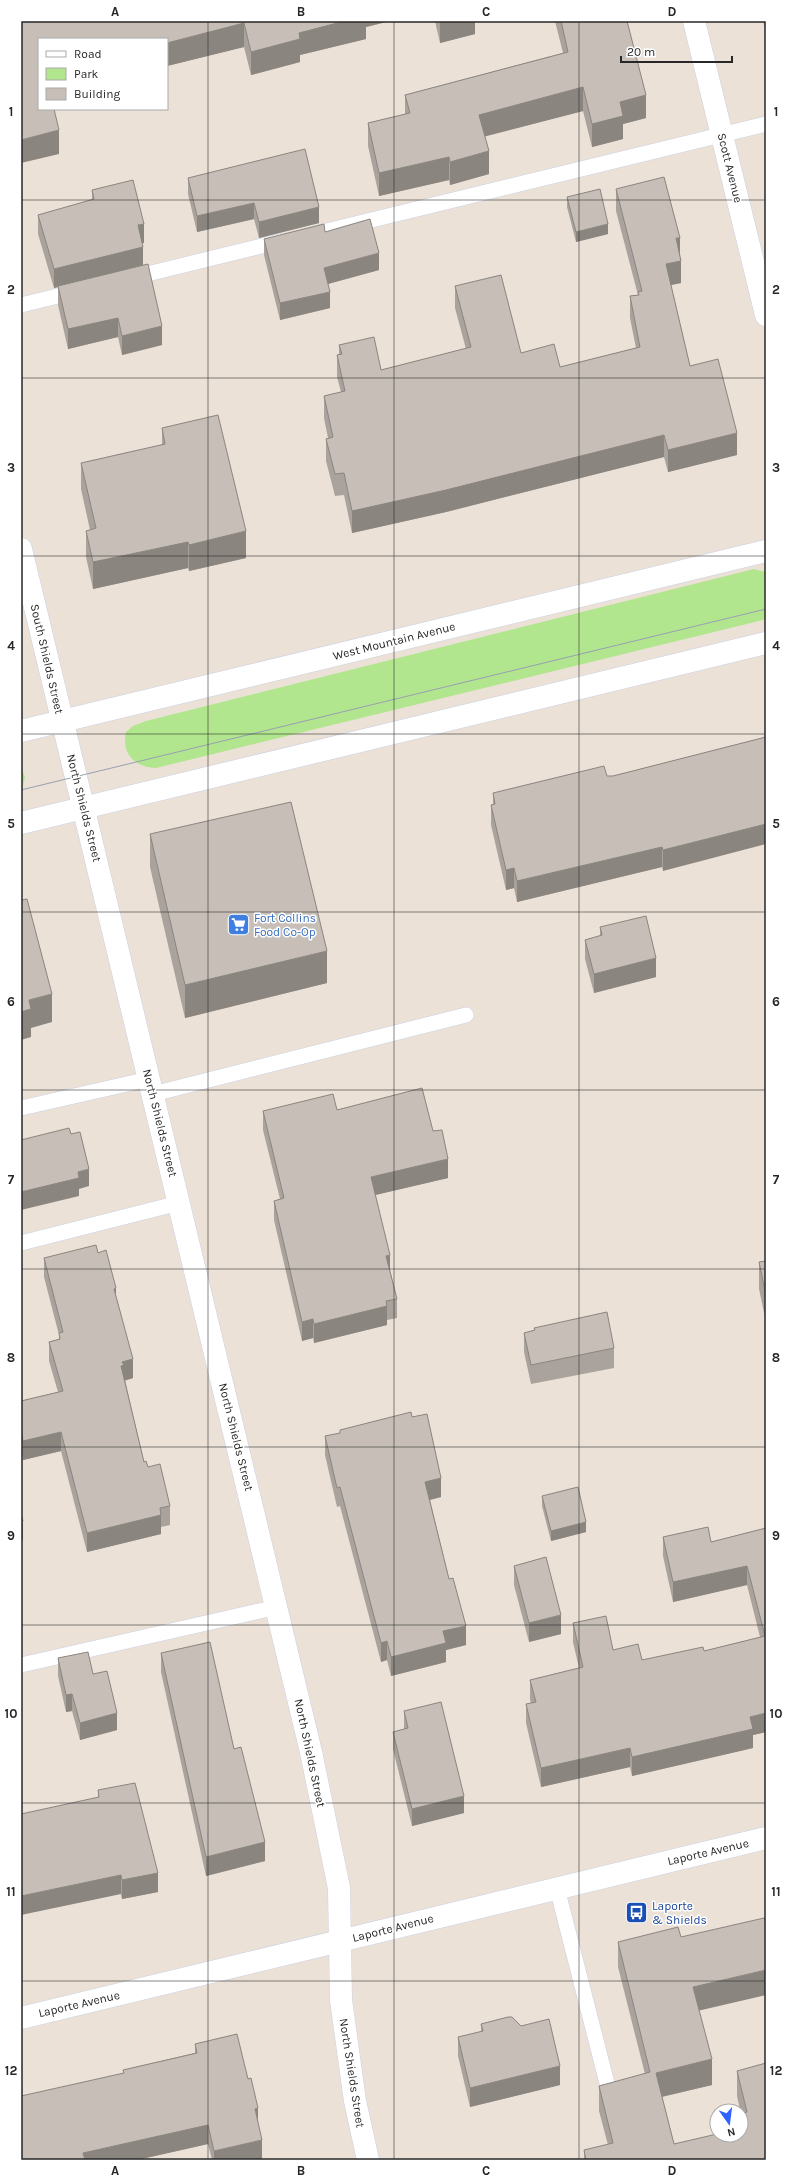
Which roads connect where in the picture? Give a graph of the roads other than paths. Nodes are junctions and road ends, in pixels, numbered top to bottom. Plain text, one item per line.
1 (694, 21) edge
2 (766, 124) edge
3 (722, 135) junction
4 (113, 282) edge
5 (90, 288) edge
6 (21, 305) edge
7 (766, 315) edge
8 (21, 549) edge
9 (766, 551) edge
10 (766, 643) edge
11 (62, 722) junction
12 (21, 731) edge
13 (84, 807) junction
14 (21, 823) edge
15 (466, 1015) dead end
16 (151, 1086) junction
17 (21, 1108) edge
18 (179, 1203) junction
19 (21, 1243) edge
20 (277, 1607) junction
21 (21, 1665) edge
22 (766, 1838) edge
23 (557, 1888) junction
24 (340, 1941) junction
25 (21, 2018) edge
26 (610, 2096) edge
27 (368, 2160) edge

1 - 3 street, Scott Avenue
2 - 3 lane
3 - 4 lane
3 - 7 street, Scott Avenue
5 - 6 lane
8 - 11 street, South Shields Street
9 - 11 street, West Mountain Avenue
10 - 13 street
11 - 12 street, West Mountain Avenue
11 - 13 street, North Shields Street
13 - 14 street
13 - 16 street, North Shields Street
15 - 16 lane
16 - 17 lane
16 - 18 street, North Shields Street
18 - 19 lane
18 - 20 street, North Shields Street
20 - 21 lane
20 - 24 street, North Shields Street
22 - 23 street, Laporte Avenue
23 - 24 street, Laporte Avenue
23 - 26 lane
24 - 25 street, Laporte Avenue
24 - 27 street, North Shields Street

